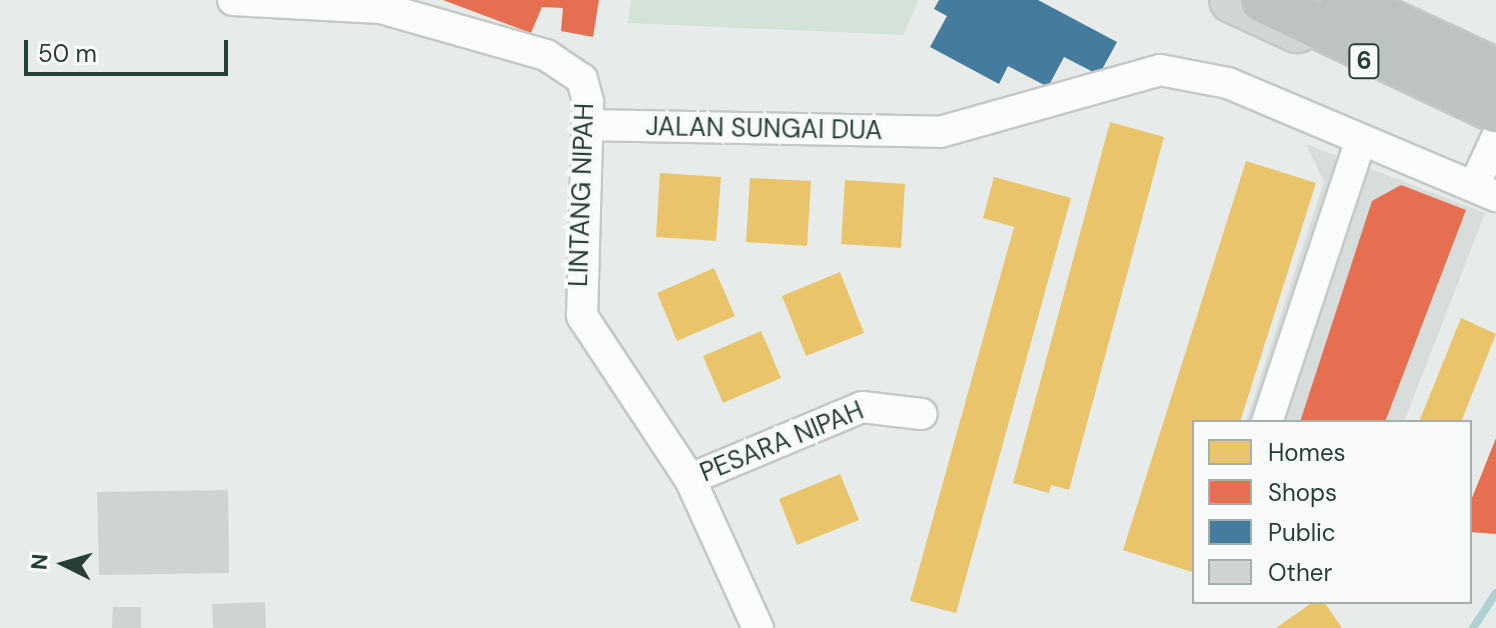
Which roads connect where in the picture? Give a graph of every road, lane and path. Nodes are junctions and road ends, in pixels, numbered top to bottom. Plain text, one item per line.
1 (233, 0) edge
2 (1232, 0) edge
3 (1263, 0) edge
4 (1343, 0) edge
5 (1381, 0) edge
6 (1496, 54) edge
7 (1496, 71) edge
8 (1496, 110) edge
9 (1496, 121) edge
10 (587, 125) junction
11 (1496, 139) edge
12 (1361, 140) junction
13 (1485, 191) edge
14 (922, 414) dead end
15 (1268, 420) edge
16 (690, 479) junction
17 (758, 628) edge

1 - 10 street, LINTANG NIPAH
2 - 9 main road, 6
3 - 8 highway, 6
4 - 7 highway, 6
5 - 6 main road, 6
10 - 12 street, JALAN SUNGAI DUA
10 - 16 street, LINTANG NIPAH
11 - 13 street
12 - 13 street, JALAN SUNGAI DUA
12 - 15 street
14 - 16 street, PESARA NIPAH
16 - 17 street, LINTANG NIPAH

